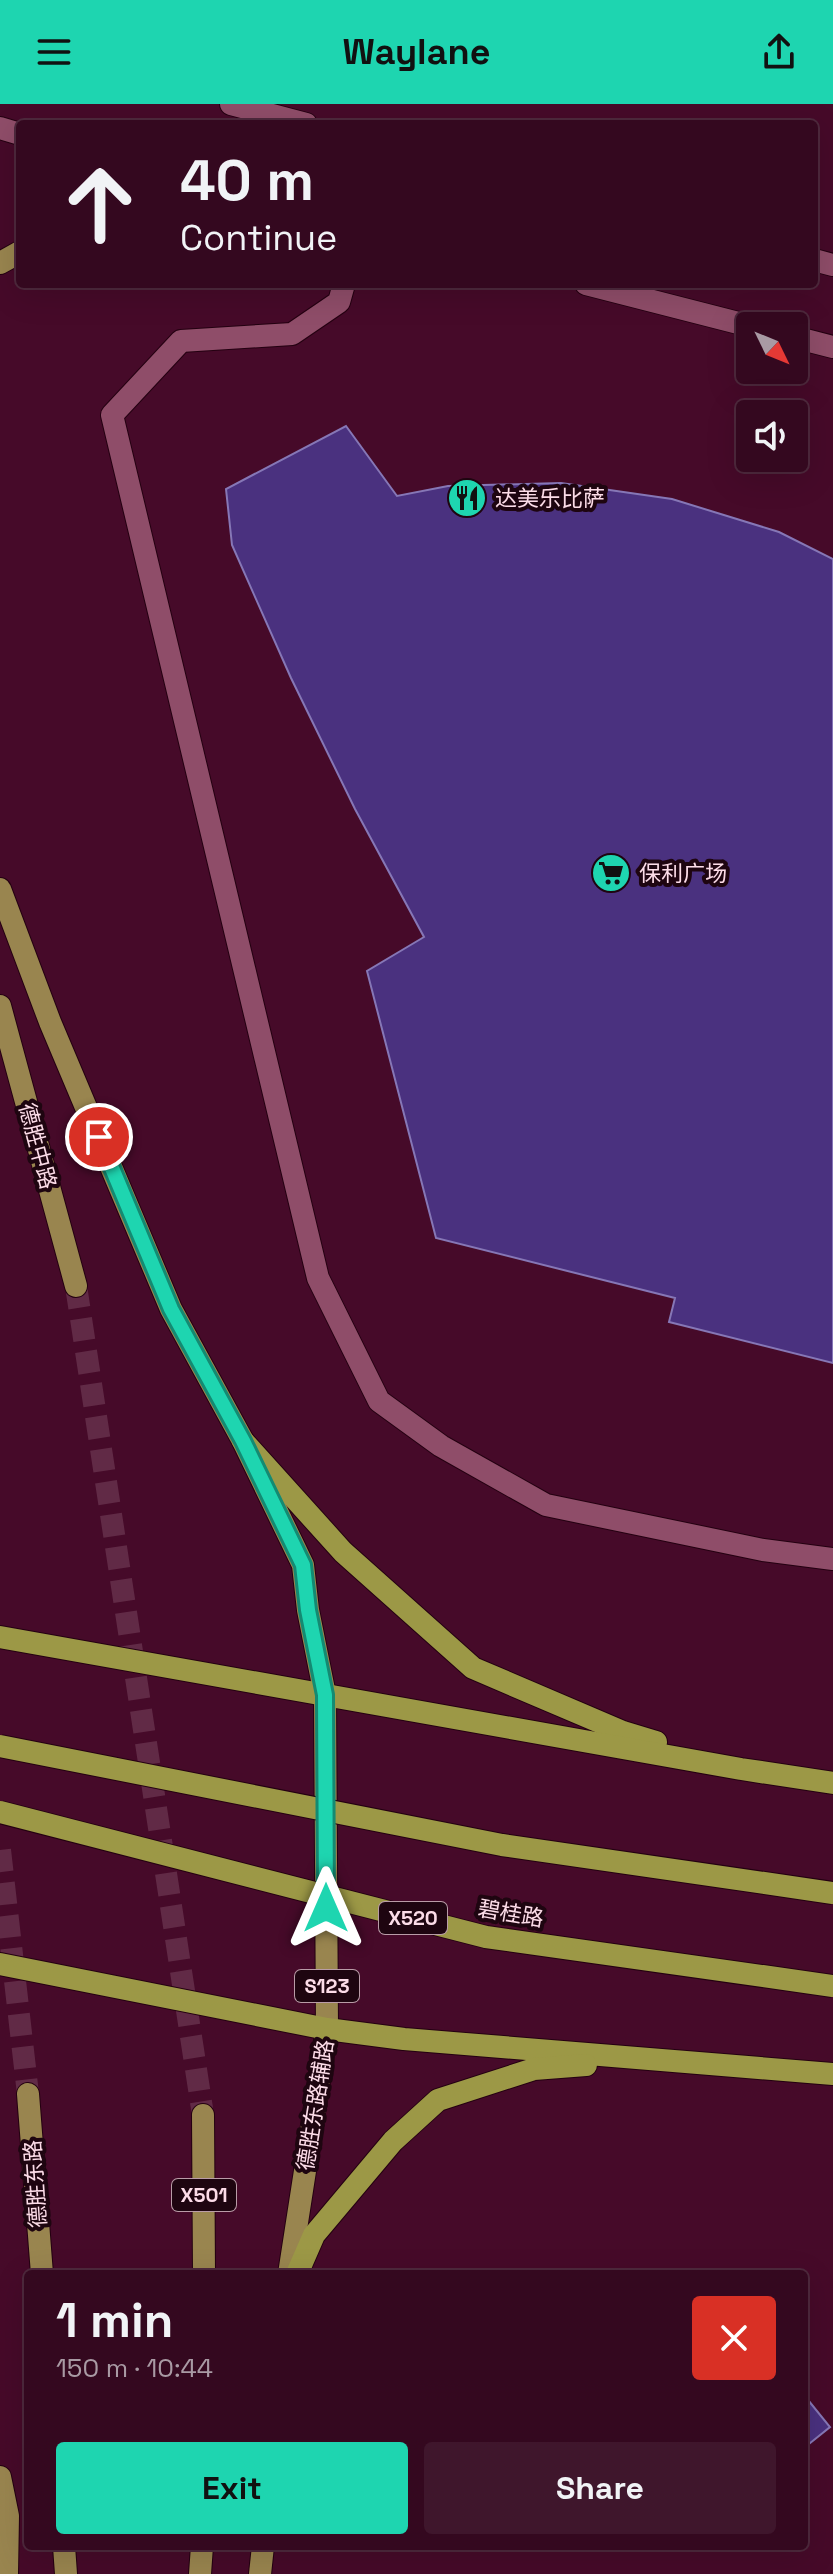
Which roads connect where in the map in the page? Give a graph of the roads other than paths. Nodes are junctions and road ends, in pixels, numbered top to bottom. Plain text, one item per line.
1 (231, 104) edge
2 (291, 120) edge
3 (343, 288) edge
4 (602, 288) edge
5 (736, 322) edge
6 (808, 341) edge
7 (833, 347) edge
8 (0, 889) edge
9 (0, 1006) edge
10 (76, 1286) tunnel mouth
11 (243, 1441) junction
12 (833, 1559) edge
13 (0, 1637) edge
14 (325, 1695) junction
15 (0, 1746) edge
16 (741, 1769) junction
17 (833, 1783) edge
18 (0, 1812) edge
19 (833, 1893) edge
20 (0, 1964) edge
21 (833, 1986) edge
22 (327, 2029) junction
23 (651, 2060) junction
24 (833, 2074) edge
25 (28, 2094) tunnel mouth
26 (203, 2115) tunnel mouth
27 (42, 2270) edge
28 (204, 2270) edge
29 (290, 2270) edge
30 (299, 2270) edge
31 (0, 2477) edge
32 (64, 2550) edge
33 (202, 2550) edge
34 (263, 2550) edge
35 (7, 2574) edge
36 (66, 2574) edge
37 (200, 2574) edge
38 (260, 2574) edge

1 - 2 street
3 - 12 street
4 - 5 street
6 - 7 street
8 - 11 main road, 德胜东路辅路
9 - 10 main road, 德胜中路
11 - 14 main road, 德胜东路辅路
11 - 16 highway
13 - 14 highway
14 - 16 highway
14 - 22 main road, 德胜东路辅路 / S123
15 - 19 highway, bridge
16 - 17 highway
18 - 21 highway, 碧桂路 / X520, bridge
20 - 22 highway
22 - 23 highway
22 - 29 main road, 德胜东路辅路 / S123
23 - 24 highway
23 - 30 highway
25 - 27 main road, 德胜东路
26 - 28 main road, X501
31 - 35 main road
32 - 36 main road
33 - 37 main road
34 - 38 main road

